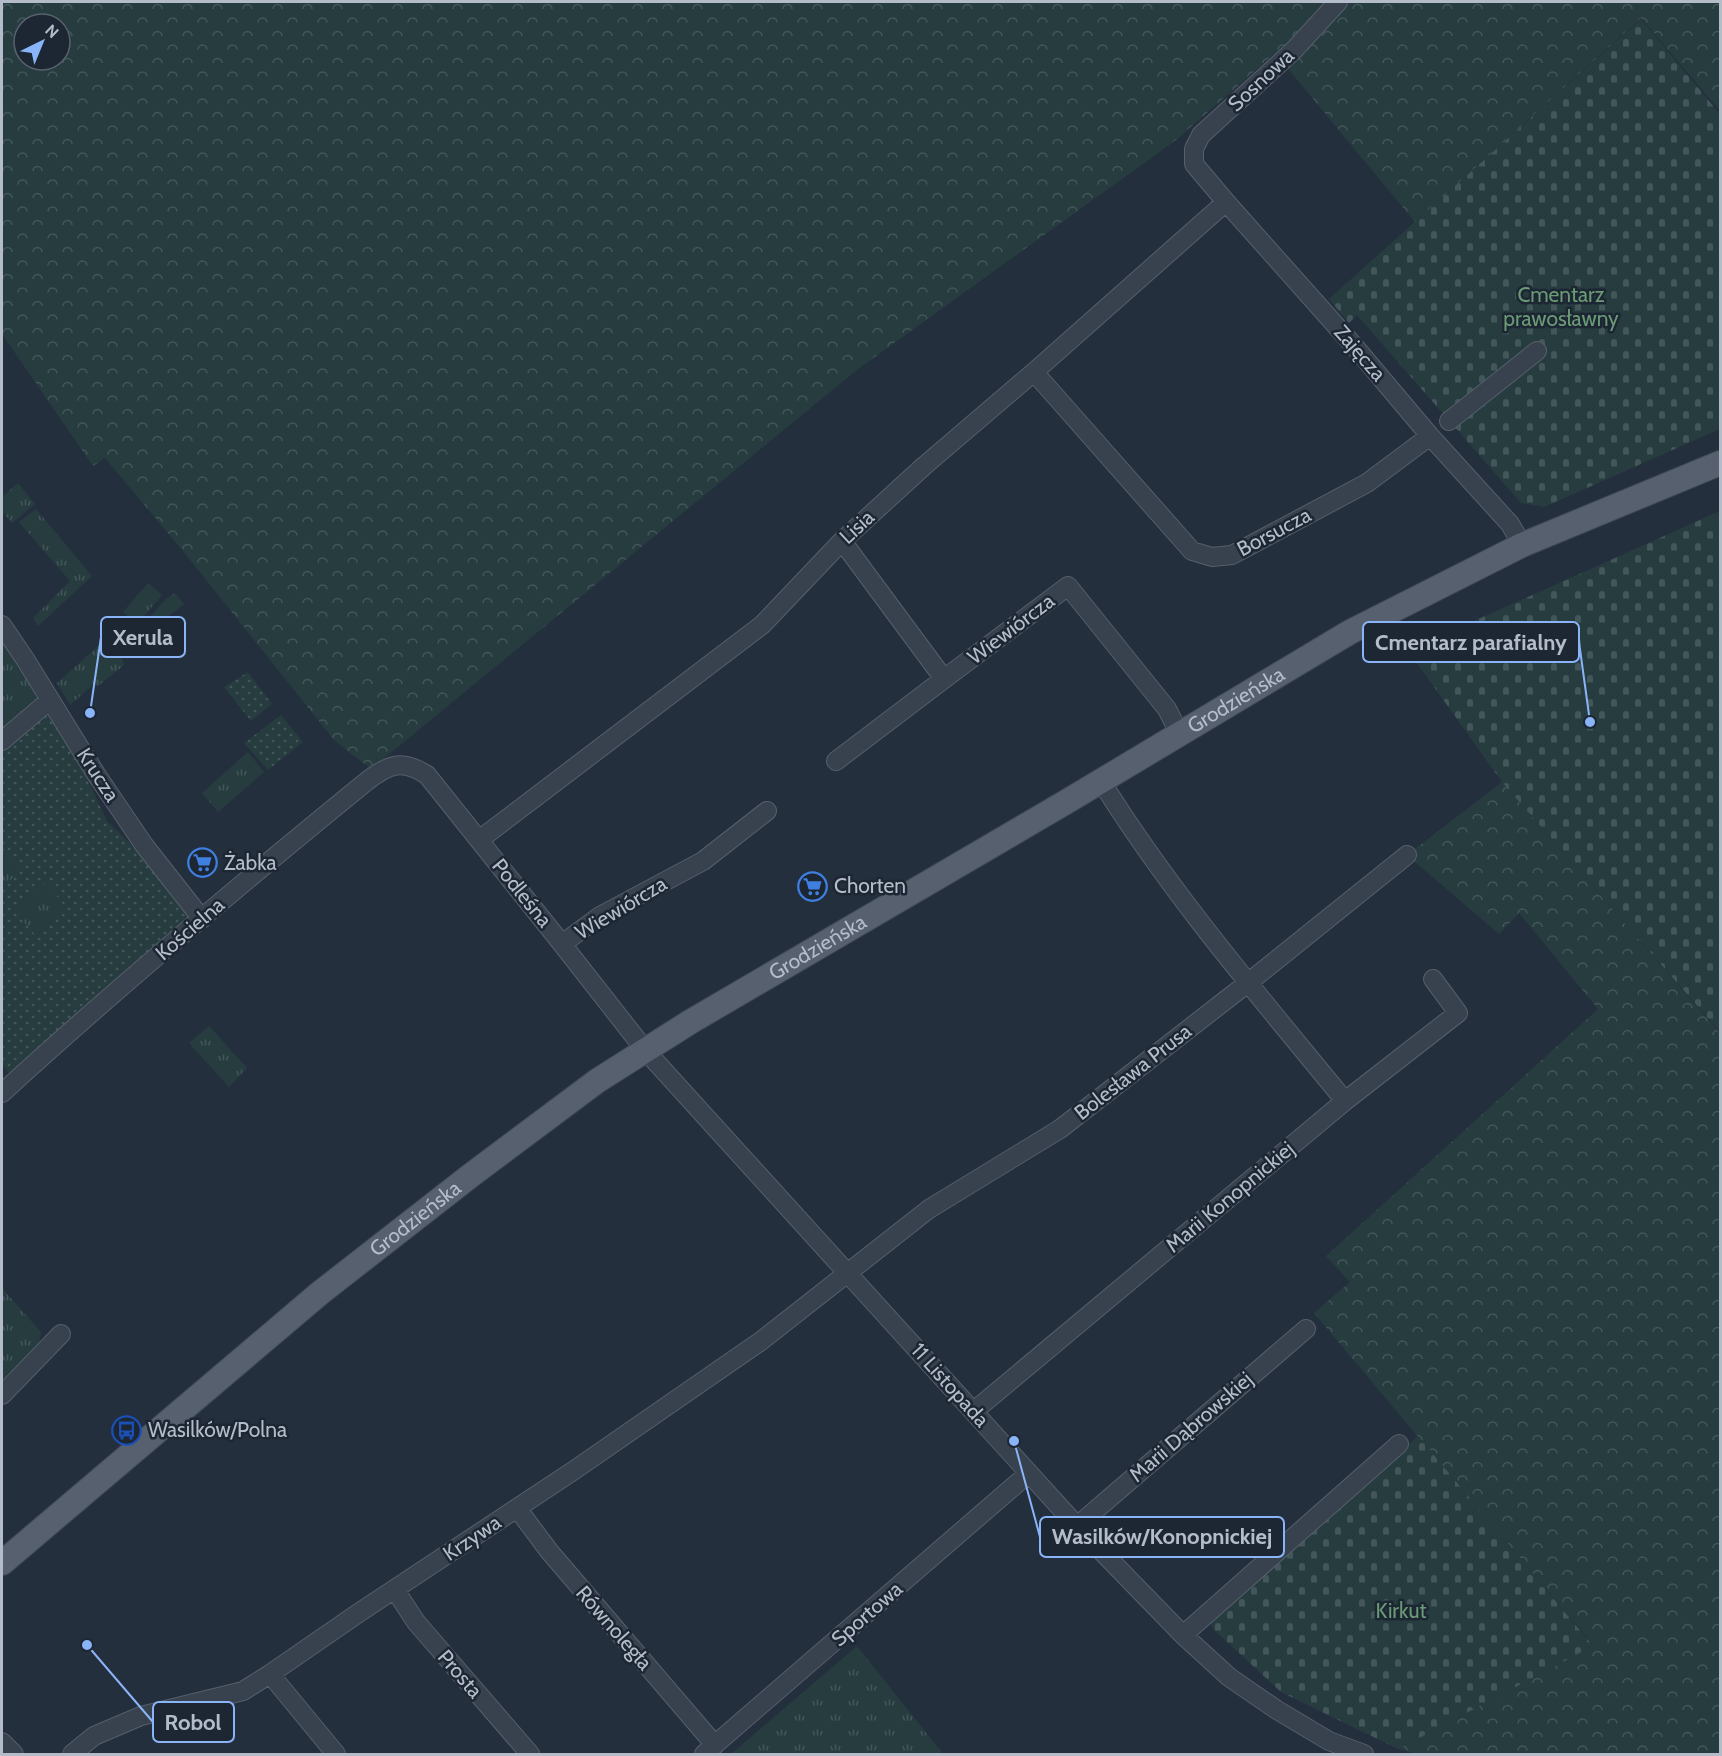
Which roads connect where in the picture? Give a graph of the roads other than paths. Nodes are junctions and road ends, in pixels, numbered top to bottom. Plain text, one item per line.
1 (1338, 2) edge
2 (1194, 164) joint
3 (1226, 202) junction
4 (1537, 351) dead end
5 (1034, 372) junction
6 (1449, 421) dead end
7 (1430, 436) junction
8 (1720, 463) edge
9 (842, 541) junction
10 (1522, 545) junction
11 (2, 625) edge
12 (944, 679) junction
13 (50, 699) junction
14 (1179, 733) junction
15 (2, 741) edge
16 (836, 761) dead end
17 (382, 769) joint
18 (1101, 781) junction
19 (767, 811) dead end
20 (479, 840) junction
21 (1407, 855) dead end
22 (202, 919) junction
23 (562, 944) junction
24 (1433, 979) dead end
25 (1249, 982) junction
26 (645, 1050) junction
27 (2, 1093) edge
28 (1345, 1101) junction
29 (848, 1273) junction
30 (1306, 1329) dead end
31 (61, 1334) dead end
32 (2, 1395) edge
33 (974, 1411) junction
34 (1399, 1444) dead end
35 (1029, 1473) junction
36 (517, 1508) junction
37 (1077, 1526) junction
38 (4, 1556) edge
39 (395, 1590) junction
40 (1182, 1635) junction
41 (270, 1674) junction
42 (2, 1742) edge
43 (710, 1750) edge
44 (14, 1755) edge
45 (72, 1755) edge
46 (336, 1755) edge
47 (530, 1755) edge
48 (1364, 1755) edge

1 - 2 street, Sosnowa
2 - 3 street, Zajęcza
3 - 5 street, Lisia
3 - 7 street, Zajęcza
4 - 6 street
5 - 7 street, Borsucza
5 - 9 street, Lisia
7 - 10 street, Zajęcza
8 - 10 main road, Grodzieńska
9 - 12 street
9 - 20 street, Lisia
10 - 14 main road, Grodzieńska
11 - 13 street, Krucza
12 - 14 street, Wiewiórcza
12 - 16 street
13 - 15 street
13 - 22 street, Krucza
14 - 18 main road, Grodzieńska
17 - 20 street, Podleśna
17 - 22 street, Kościelna
18 - 25 street
18 - 26 main road, Grodzieńska
19 - 23 street, Wiewiórcza
20 - 23 street, Podleśna
21 - 25 street, Bolesława Prusa
22 - 27 street, Kościelna
23 - 26 street, Podleśna
24 - 28 street, Marii Konopnickiej
25 - 28 street
25 - 29 street, Bolesława Prusa
26 - 29 street, 11 Listopada
26 - 38 main road, Grodzieńska
28 - 33 street, Marii Konopnickiej
29 - 33 street, 11 Listopada
29 - 36 street, Krzywa
30 - 37 street, Marii Dąbrowskiej
31 - 32 street
33 - 35 street, 11 Listopada
34 - 40 street
35 - 37 street, 11 Listopada
35 - 43 street, Sportowa
36 - 39 street, Krzywa
36 - 43 street, Równoległa
37 - 40 street, 11 Listopada
39 - 41 street, Krzywa
39 - 47 street, Prosta
40 - 48 street, 11 Listopada
41 - 45 street, Krzywa
41 - 46 street
42 - 44 street

